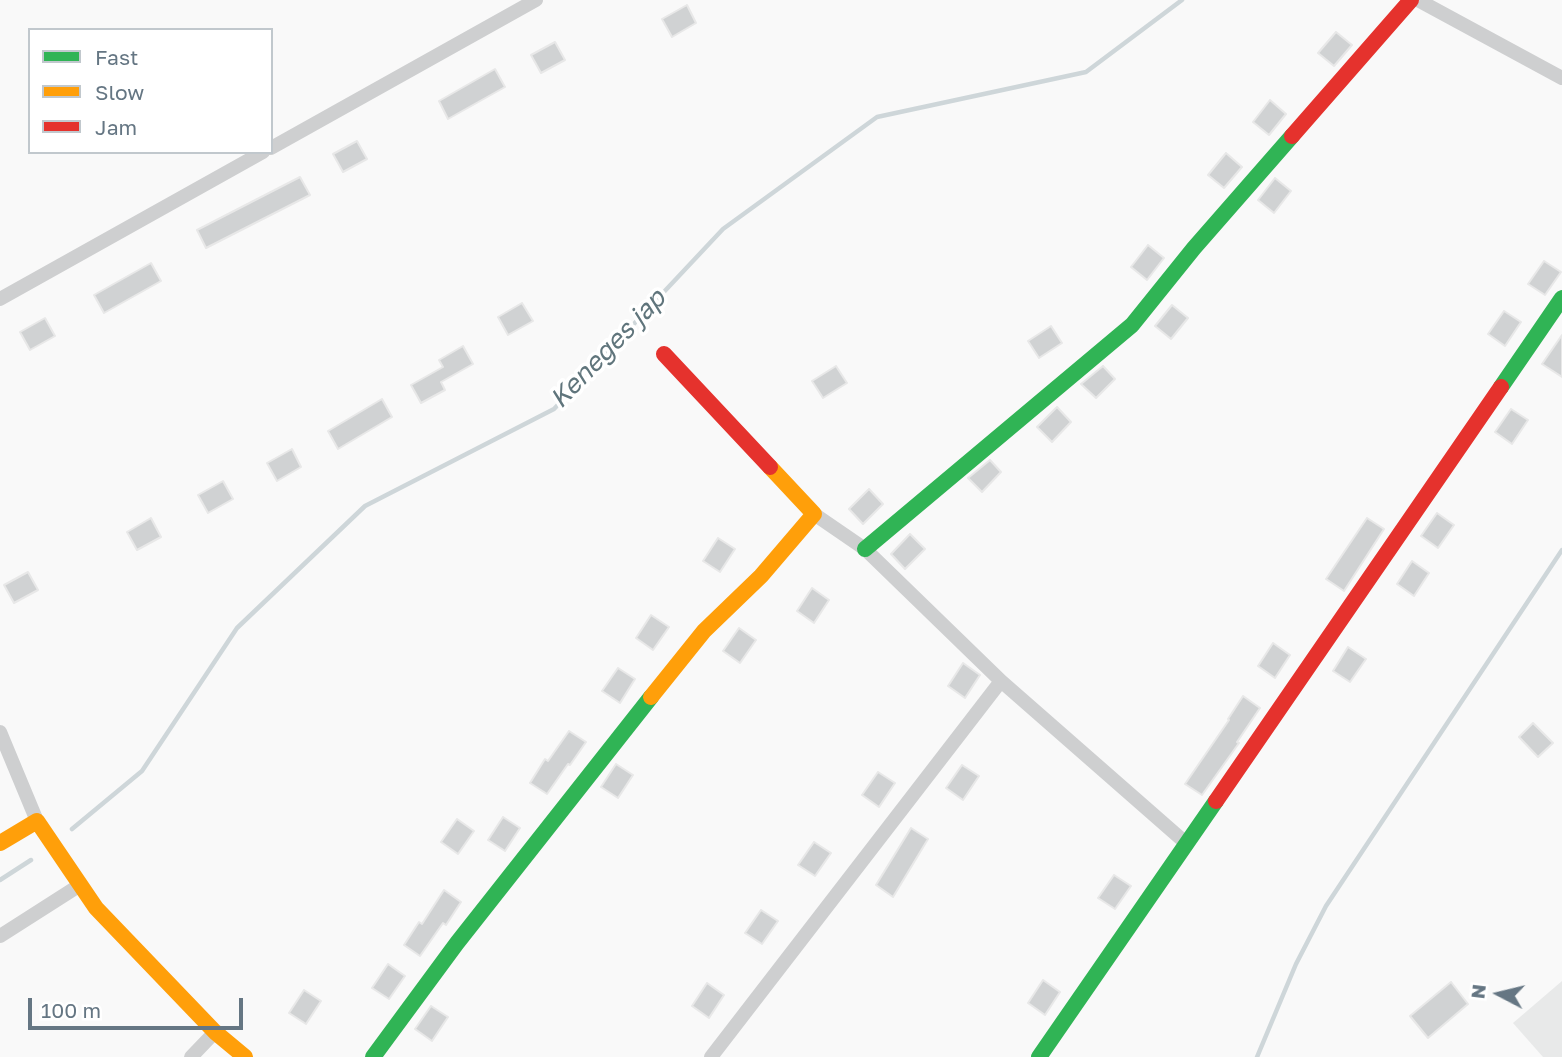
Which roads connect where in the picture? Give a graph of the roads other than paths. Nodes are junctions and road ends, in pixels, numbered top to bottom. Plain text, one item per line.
1 (536, 0) edge
2 (1411, 0) edge
3 (1418, 0) edge
4 (1562, 78) edge
5 (273, 147) edge
6 (259, 154) edge
7 (0, 299) edge
8 (1562, 299) edge
9 (664, 354) dead end
10 (814, 514) junction
11 (865, 549) junction
12 (1001, 681) junction
13 (0, 732) edge
14 (37, 821) junction
15 (0, 843) edge
16 (1187, 844) junction
17 (80, 885) junction
18 (0, 936) edge
19 (215, 1032) junction
20 (191, 1057) edge
21 (246, 1057) edge
22 (373, 1057) edge
23 (711, 1057) edge
24 (1039, 1057) edge

1 - 5 street
2 - 11 street
3 - 4 street
6 - 7 street
8 - 16 street
9 - 10 street
10 - 11 street
10 - 22 street
11 - 12 street
12 - 16 street
12 - 23 street
13 - 14 street
14 - 15 street
14 - 17 street
16 - 24 street
17 - 18 street
17 - 19 street
19 - 20 street
19 - 21 street

